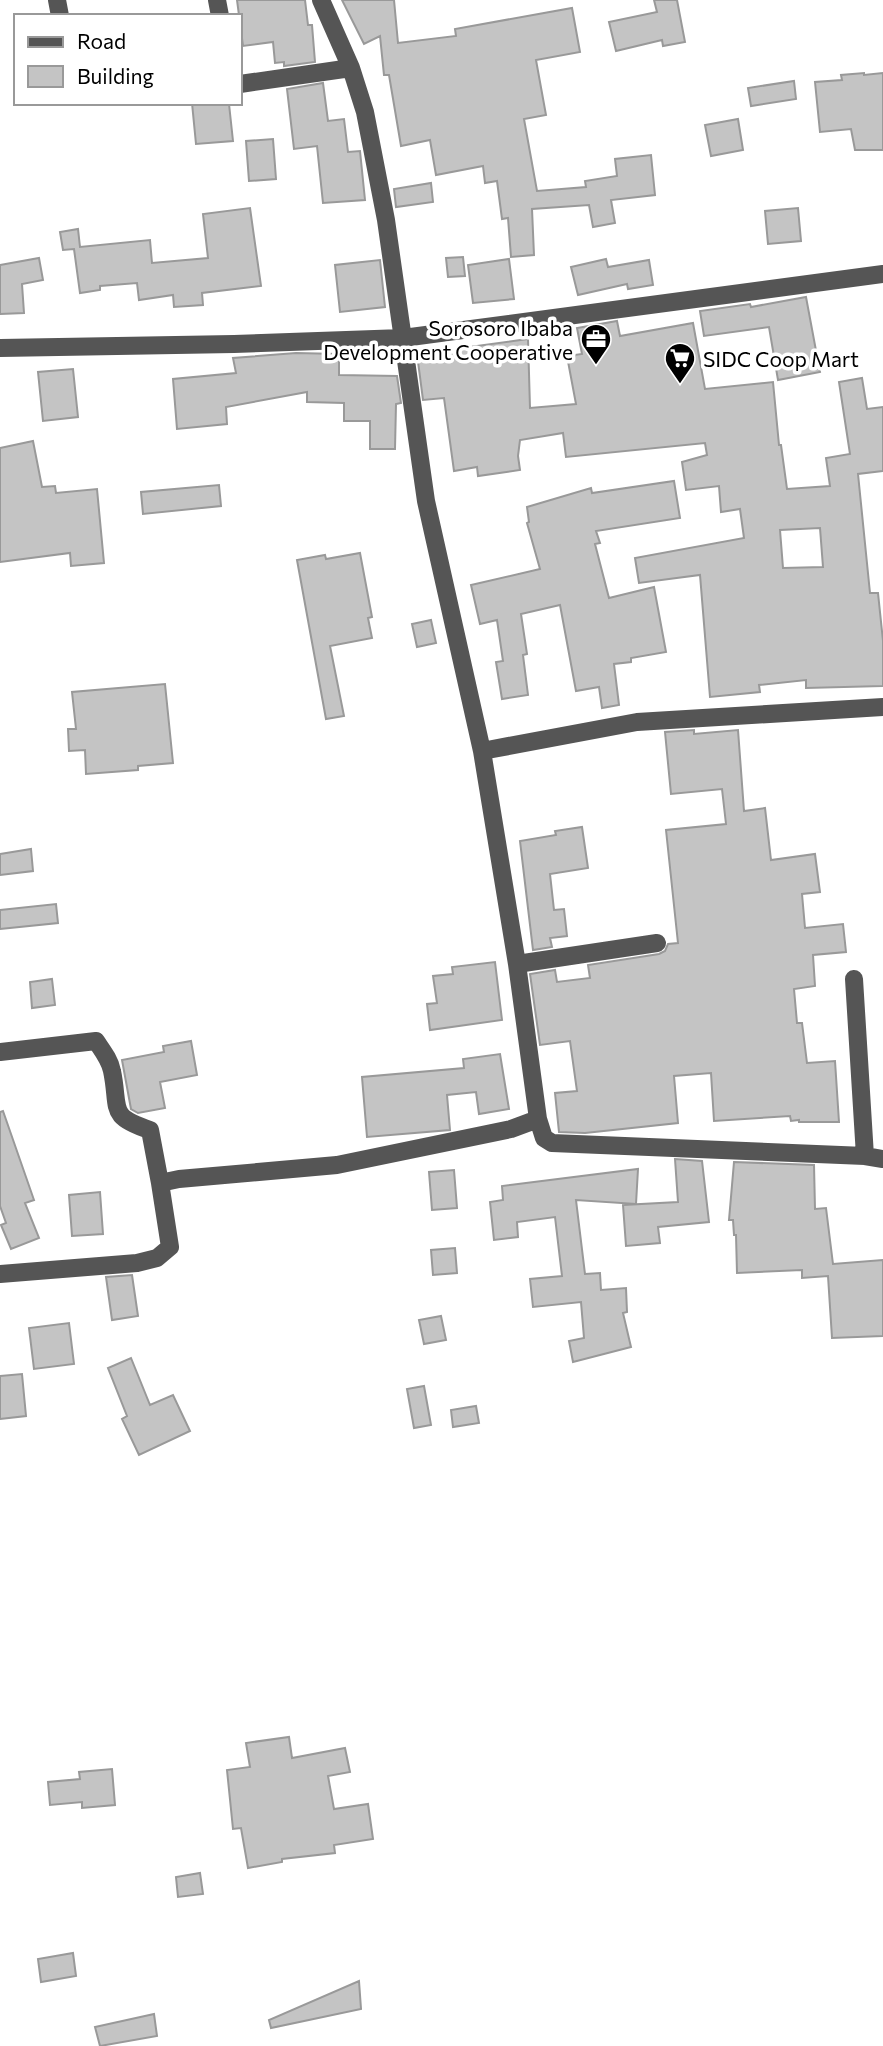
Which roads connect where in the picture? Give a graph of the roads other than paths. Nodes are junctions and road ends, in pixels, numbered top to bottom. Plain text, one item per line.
1 (321, 0) edge
2 (351, 68) junction
3 (242, 84) edge
4 (883, 274) edge
5 (403, 338) junction
6 (0, 348) edge
7 (883, 707) edge
8 (482, 751) junction
9 (657, 943) dead end
10 (517, 964) junction
11 (854, 979) dead end
12 (0, 1052) edge
13 (538, 1119) junction
14 (865, 1156) junction
15 (883, 1159) edge
16 (160, 1184) junction
17 (0, 1274) edge

1 - 2 street
2 - 3 street
2 - 5 street
4 - 5 street
5 - 6 street
5 - 8 street
7 - 8 street
8 - 10 street
9 - 10 street
10 - 13 street
11 - 14 street
12 - 16 street
13 - 14 street
13 - 16 street
14 - 15 street
16 - 17 street

